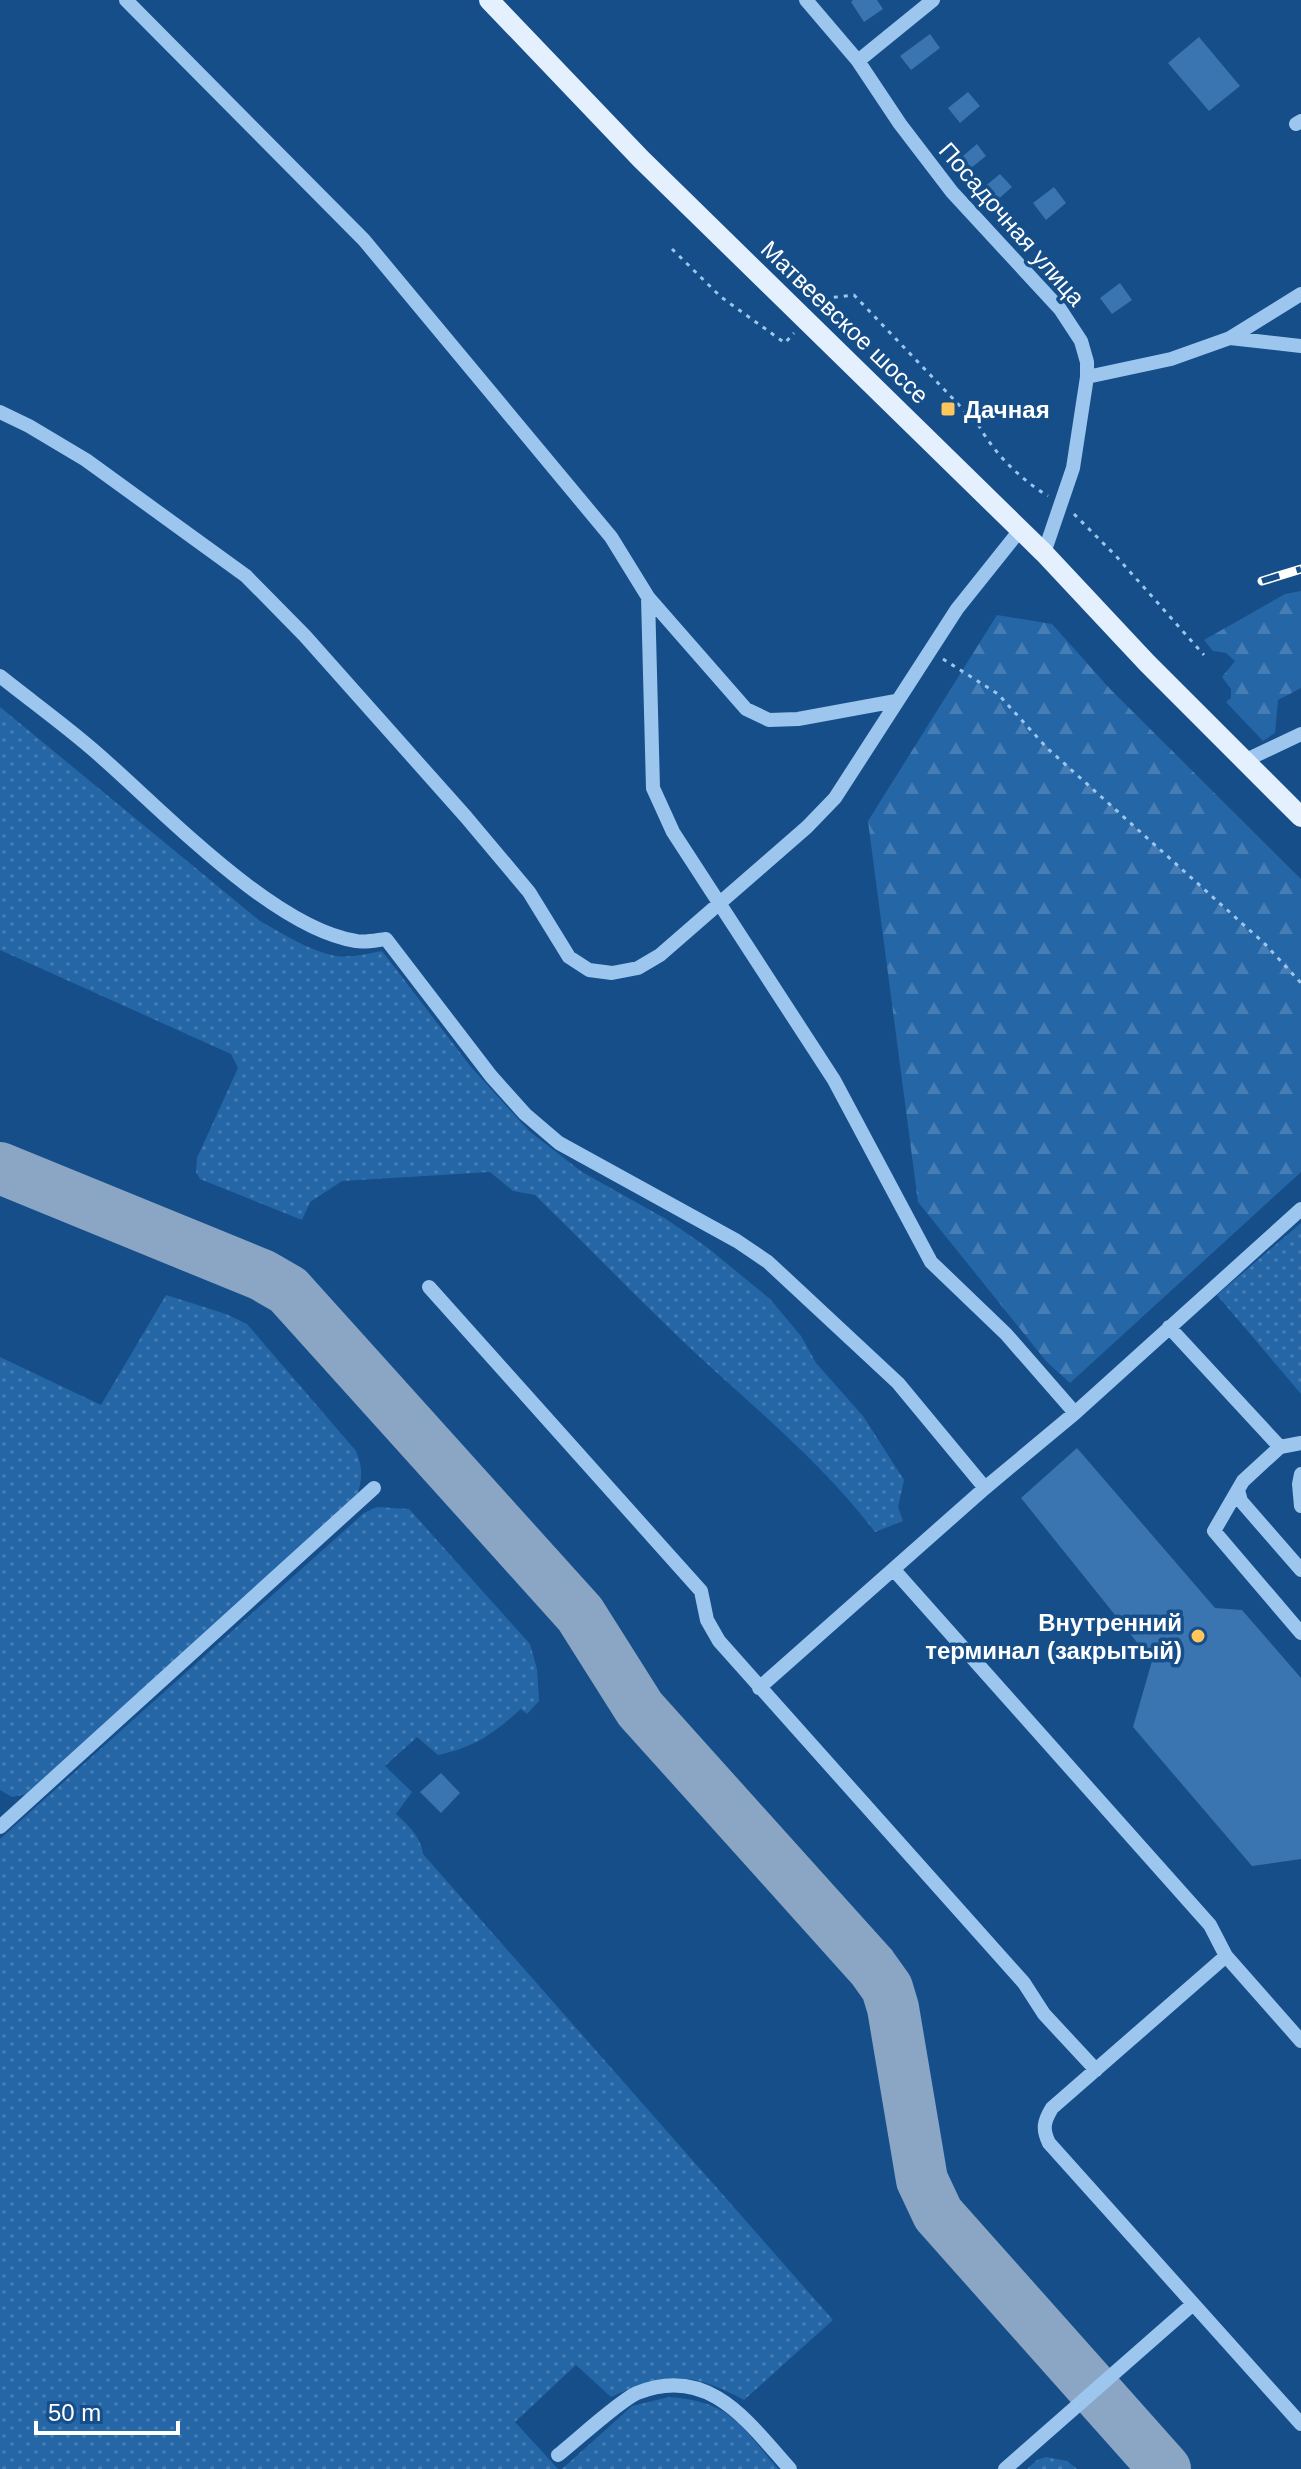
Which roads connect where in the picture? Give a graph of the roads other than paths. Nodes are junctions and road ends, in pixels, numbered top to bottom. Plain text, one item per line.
1 (126, 0) edge
2 (489, 0) edge
3 (806, 0) edge
4 (933, 0) edge
5 (858, 61) junction
6 (1301, 294) edge
7 (1230, 338) junction
8 (1301, 346) edge
9 (1087, 377) junction
10 (0, 412) edge
11 (1020, 530) junction
12 (1044, 553) junction
13 (648, 597) junction
14 (0, 676) edge
15 (896, 701) junction
16 (1301, 734) edge
17 (1246, 760) junction
18 (1301, 817) edge
19 (720, 902) junction
20 (1301, 1209) edge
21 (429, 1287) dead end
22 (1169, 1327) junction
23 (1075, 1413) junction
24 (1301, 1443) edge
25 (1280, 1447) junction
26 (1301, 1474) edge
27 (374, 1488) dead end
28 (985, 1488) junction
29 (1238, 1490) junction
30 (1301, 1506) edge
31 (894, 1570) junction
32 (1301, 1570) edge
33 (1301, 1633) edge
34 (759, 1688) junction
35 (0, 1804) edge
36 (12, 1816) junction
37 (0, 1827) edge
38 (1226, 1956) junction
39 (1301, 2041) edge
40 (1096, 2070) junction
41 (1193, 2304) junction
42 (1301, 2424) edge
43 (558, 2455) dead end
44 (790, 2469) edge
45 (1005, 2469) edge

1 - 13 street
2 - 11 main road, Матвеевское шоссе
3 - 5 street, Посадочная улица
4 - 5 street
5 - 9 street, Посадочная улица
6 - 7 street
7 - 8 street
7 - 9 street
9 - 12 street, Посадочная улица
10 - 19 street
11 - 12 main road, Матвеевское шоссе
11 - 15 street
12 - 17 main road, Матвеевское шоссе
13 - 15 street
13 - 19 street
14 - 28 street
15 - 19 street
16 - 17 street
17 - 18 main road, Матвеевское шоссе
19 - 23 street
20 - 22 street
21 - 34 street
22 - 23 street
22 - 25 street
23 - 28 street
24 - 25 street
25 - 29 street
26 - 30 street
27 - 36 street
28 - 31 street
29 - 32 street
29 - 33 street
31 - 34 street
31 - 38 street
34 - 40 street
35 - 36 street
36 - 37 street
38 - 39 street
38 - 40 street
40 - 41 street
41 - 42 street
41 - 45 street
43 - 44 street

